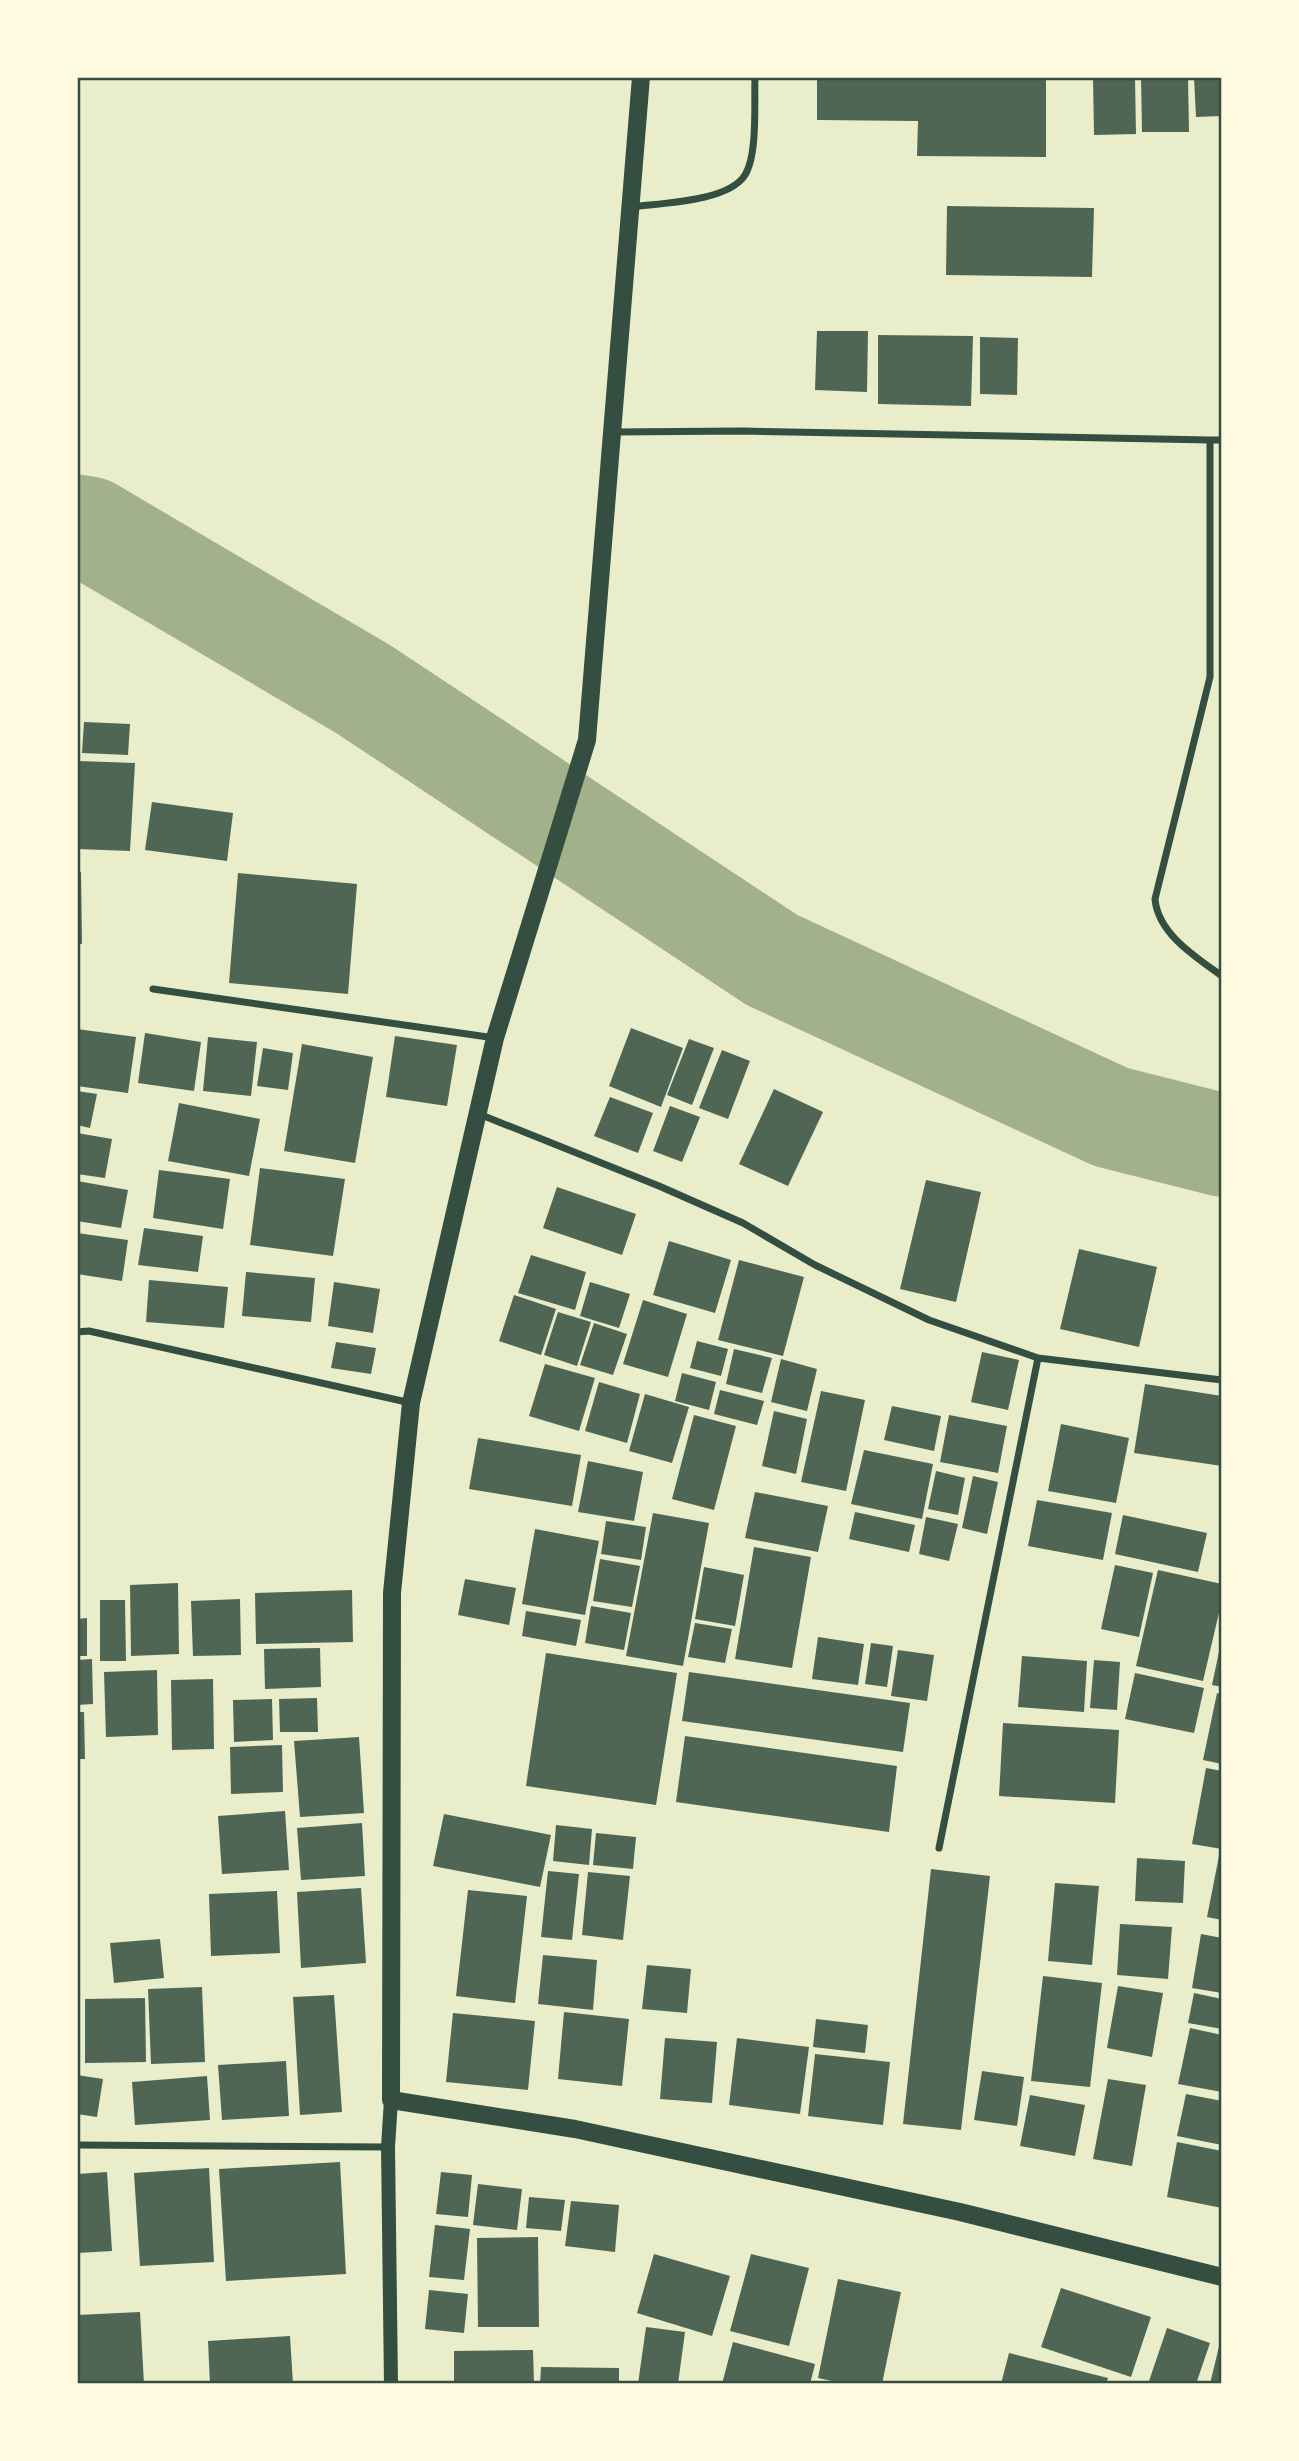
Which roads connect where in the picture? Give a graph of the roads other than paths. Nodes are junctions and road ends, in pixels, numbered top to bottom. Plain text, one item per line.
1 (641, 77) edge
2 (755, 77) edge
3 (631, 208) junction
4 (614, 432) junction
5 (1210, 440) junction
6 (1222, 440) edge
7 (1222, 976) edge
8 (153, 989) dead end
9 (495, 1038) junction
10 (478, 1114) junction
11 (77, 1332) edge
12 (1038, 1358) junction
13 (1222, 1380) edge
14 (411, 1403) junction
15 (939, 1847) dead end
16 (391, 2100) junction
17 (77, 2146) edge
18 (388, 2147) junction
19 (1222, 2277) edge
20 (391, 2384) edge

1 - 3 main road
2 - 3 street
3 - 4 main road
4 - 5 street
4 - 9 main road
5 - 6 street
5 - 7 street
8 - 9 street
9 - 10 main road
10 - 12 street
10 - 14 main road
11 - 14 street
12 - 13 street
12 - 15 street
14 - 16 main road
16 - 18 main road
16 - 19 main road
17 - 18 street
18 - 20 main road

